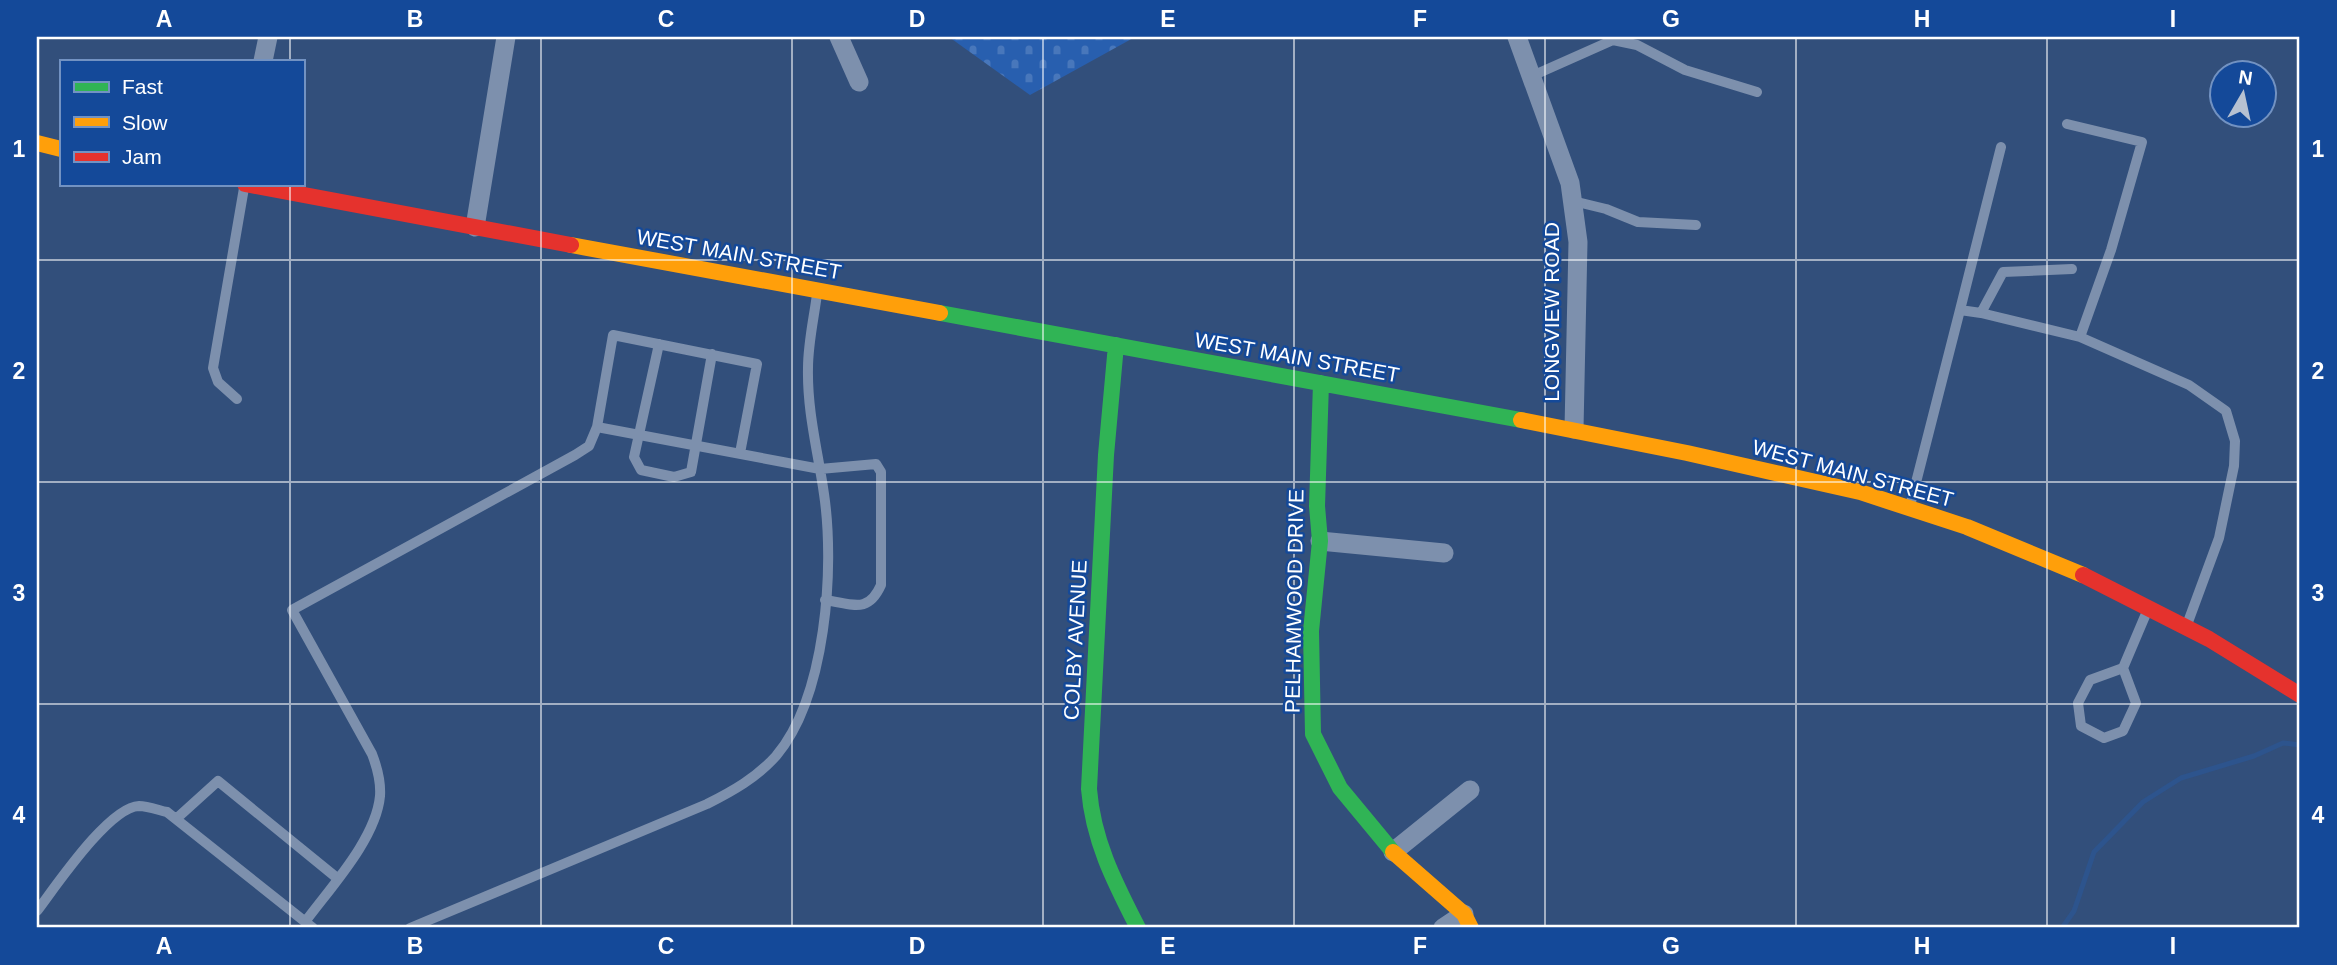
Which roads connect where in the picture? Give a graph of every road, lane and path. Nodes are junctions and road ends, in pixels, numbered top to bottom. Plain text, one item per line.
1 (268, 37) edge
2 (506, 37) edge
3 (839, 37) edge
4 (1517, 37) edge
5 (263, 60) edge
6 (1532, 76) junction
7 (859, 82) dead end
8 (1756, 92) dead end
9 (2067, 124) dead end
10 (37, 143) edge
11 (2001, 147) dead end
12 (60, 149) edge
13 (245, 186) edge
14 (256, 186) edge
15 (1573, 201) junction
16 (1696, 225) dead end
17 (475, 227) junction
18 (2072, 269) dead end
19 (818, 290) junction
20 (1960, 310) junction
21 (1981, 313) junction
22 (2080, 337) junction
23 (659, 344) junction
24 (1116, 345) junction
25 (712, 354) junction
26 (1321, 383) junction
27 (237, 399) dead end
28 (597, 427) junction
29 (1573, 429) junction
30 (639, 435) junction
31 (695, 445) junction
32 (740, 453) junction
33 (820, 468) junction
34 (1910, 506) junction
35 (1320, 541) junction
36 (1444, 553) dead end
37 (825, 600) junction
38 (2150, 606) junction
39 (2187, 625) junction
40 (2123, 668) junction
41 (2300, 695) edge
42 (1470, 790) dead end
43 (176, 819) junction
44 (1394, 852) junction
45 (337, 878) junction
46 (37, 911) edge
47 (1468, 921) edge
48 (309, 925) edge
49 (410, 928) edge
50 (1138, 928) edge
51 (1443, 928) edge

1 - 5 street
2 - 17 street
3 - 7 street
4 - 6 street, LONGVIEW ROAD
6 - 8 lane
6 - 15 street, LONGVIEW ROAD
9 - 22 lane
10 - 12 main road
11 - 20 lane
13 - 27 lane
14 - 17 main road, WEST MAIN STREET
15 - 16 lane
15 - 29 street, LONGVIEW ROAD
17 - 19 main road, WEST MAIN STREET
18 - 21 lane
19 - 24 main road, WEST MAIN STREET
19 - 33 lane
20 - 21 lane
20 - 34 lane
21 - 22 lane
22 - 39 lane
23 - 25 lane
23 - 28 lane
23 - 30 lane
24 - 26 main road, WEST MAIN STREET
24 - 50 main road, COLBY AVENUE
25 - 31 lane
25 - 32 lane
26 - 29 main road, WEST MAIN STREET
26 - 35 main road, PELHAMWOOD DRIVE
28 - 30 lane
28 - 45 lane
29 - 34 main road, WEST MAIN STREET
30 - 31 lane
30 - 31 lane
31 - 32 lane
32 - 33 lane
33 - 37 lane
33 - 37 lane
34 - 38 main road, WEST MAIN STREET
35 - 36 street
35 - 44 main road, PELHAMWOOD DRIVE
37 - 49 lane
38 - 39 main road, WEST MAIN STREET
38 - 40 lane
39 - 41 main road, WEST MAIN STREET
40 - 40 lane
42 - 44 street
43 - 45 lane
43 - 46 lane
43 - 48 lane
44 - 47 main road, PELHAMWOOD DRIVE
45 - 48 lane
47 - 51 street

